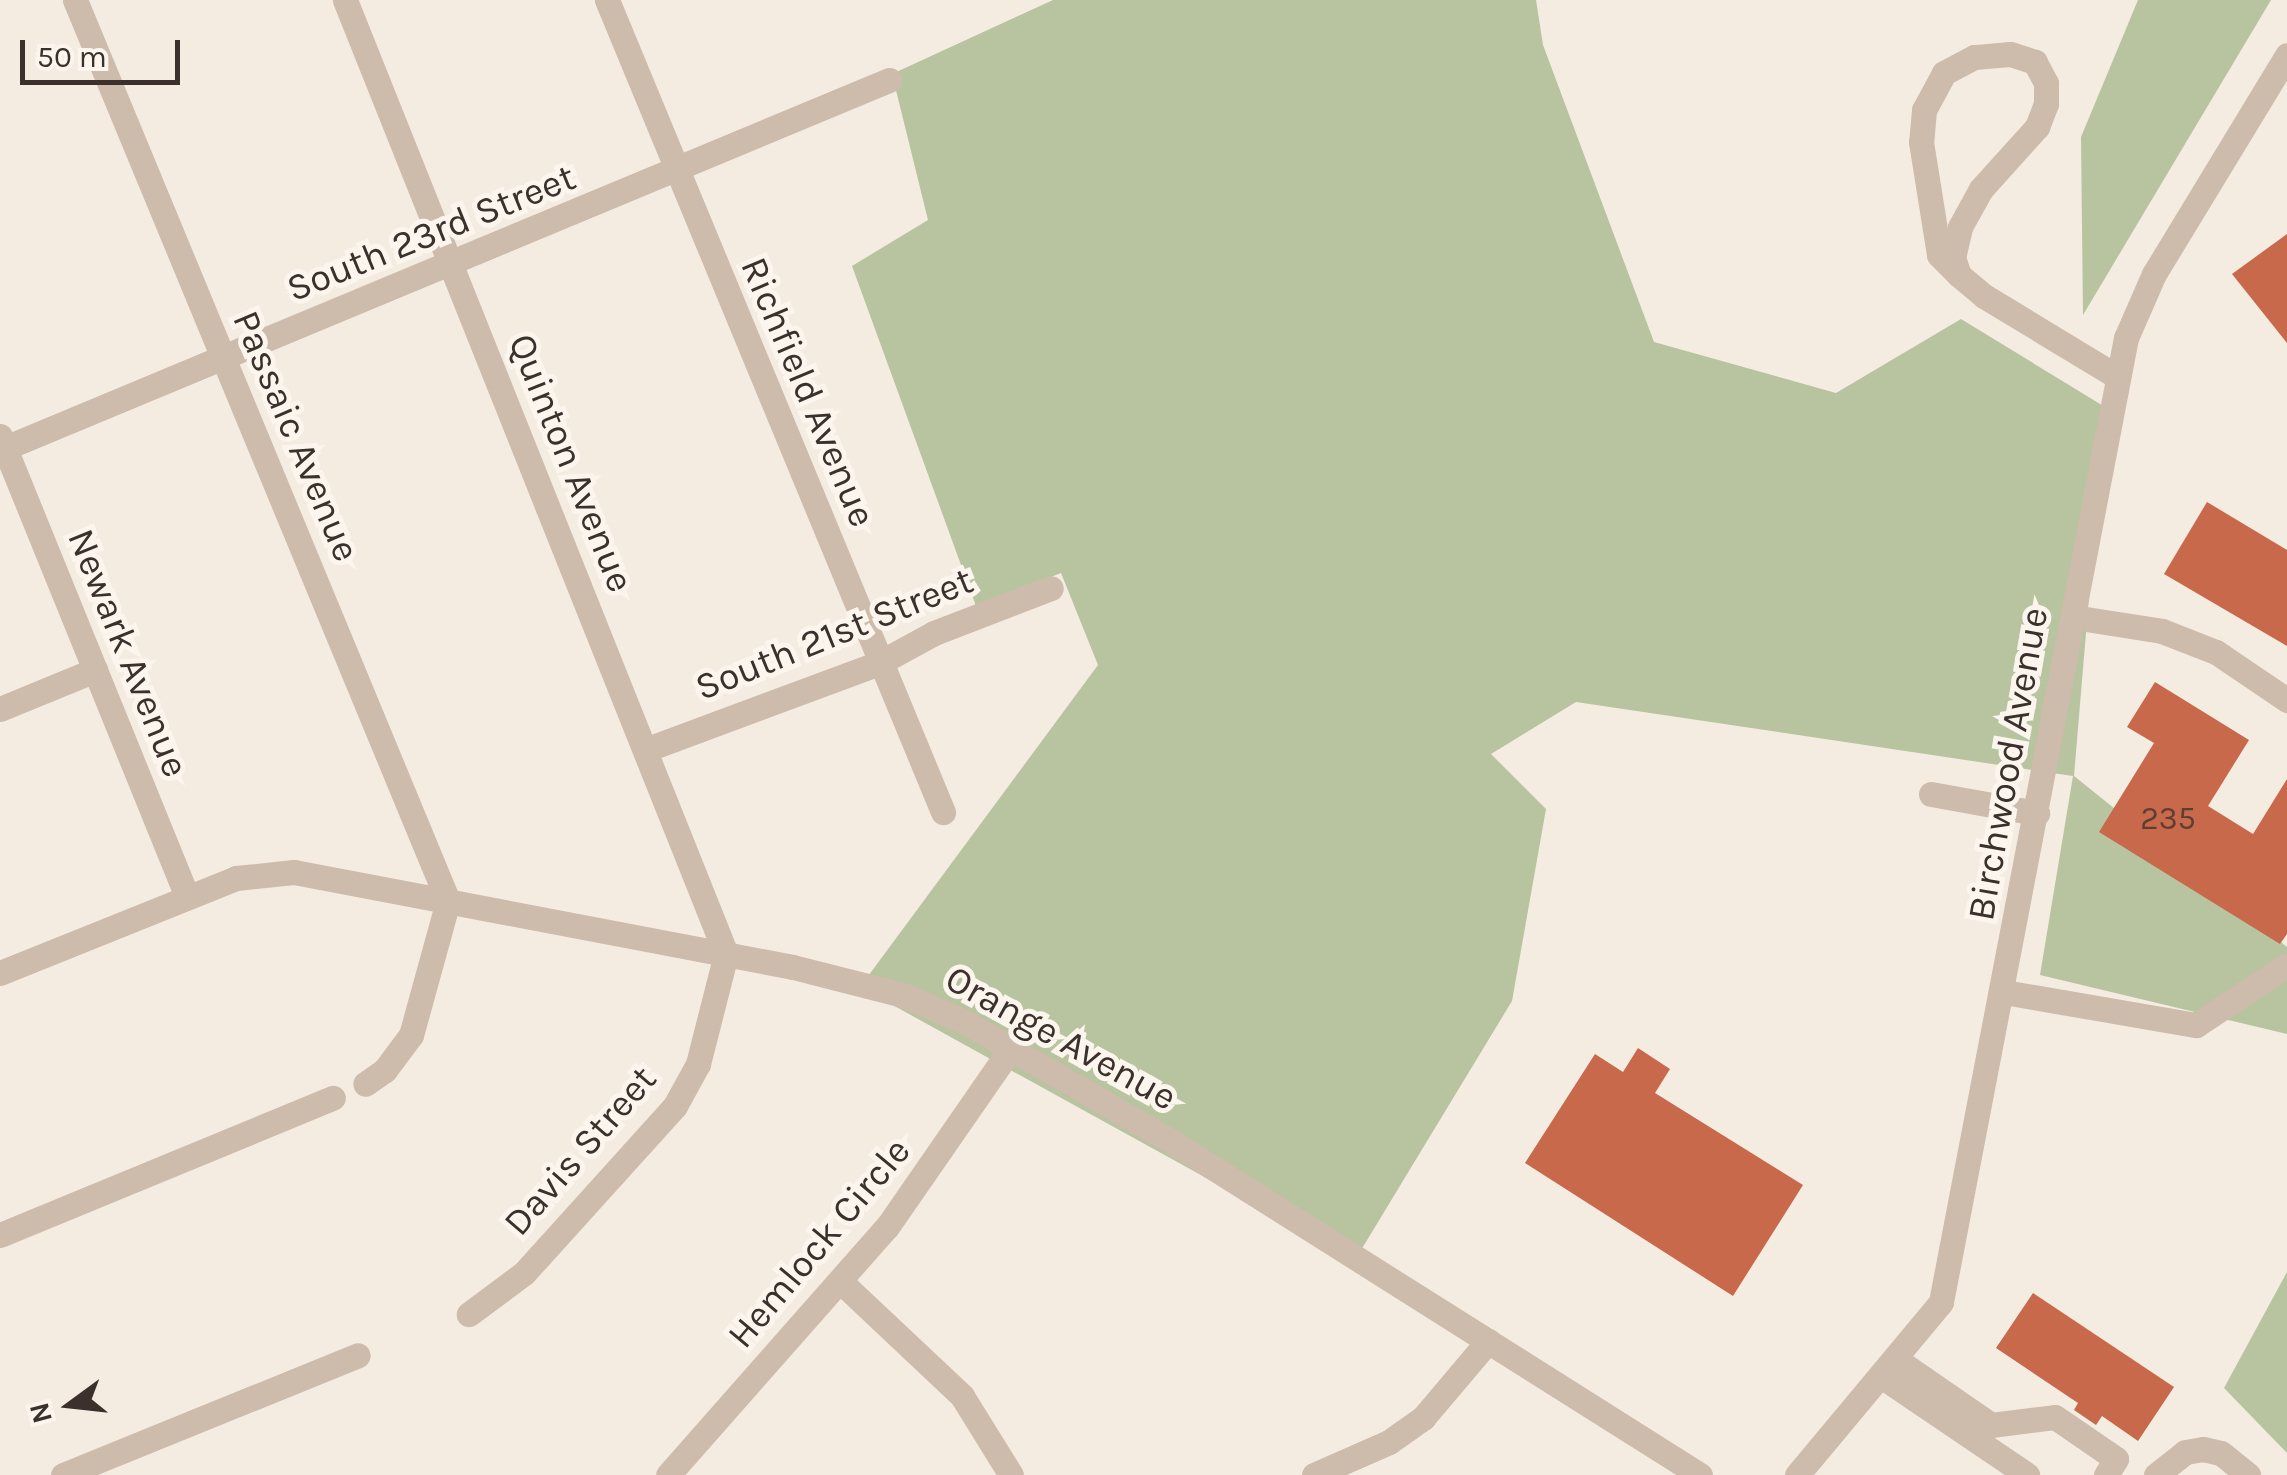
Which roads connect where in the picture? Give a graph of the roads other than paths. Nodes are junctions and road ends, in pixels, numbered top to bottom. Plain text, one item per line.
1 (75, 0) edge
2 (346, 0) edge
3 (607, 0) edge
4 (2287, 55) edge
5 (889, 80) dead end
6 (676, 172) junction
7 (451, 265) junction
8 (1958, 275) junction
9 (224, 358) junction
10 (2118, 377) junction
11 (2, 445) edge
12 (1052, 588) dead end
13 (2073, 617) junction
14 (881, 662) junction
15 (95, 670) junction
16 (2287, 700) edge
17 (0, 709) edge
18 (645, 750) junction
19 (1932, 794) dead end
20 (943, 812) dead end
21 (2037, 813) junction
22 (187, 897) junction
23 (448, 901) junction
24 (726, 954) junction
25 (2287, 966) edge
26 (0, 973) edge
27 (2004, 992) junction
28 (1012, 1048) junction
29 (364, 1084) dead end
30 (333, 1098) dead end
31 (0, 1235) edge
32 (840, 1280) junction
33 (470, 1314) dead end
34 (1488, 1341) junction
35 (358, 1355) dead end
36 (1890, 1369) junction
37 (2111, 1467) edge
38 (63, 1475) edge
39 (668, 1475) edge
40 (1011, 1475) edge
41 (1314, 1475) edge
42 (1700, 1475) edge
43 (1797, 1475) edge
44 (2028, 1475) edge
45 (2156, 1475) edge
46 (2248, 1475) edge

1 - 9 street, Passaic Avenue
2 - 7 street, Quinton Avenue
3 - 6 street, Richfield Avenue
4 - 10 street, Birchwood Avenue
5 - 6 street, South 23rd Street
6 - 7 street, South 23rd Street
6 - 14 street, Richfield Avenue
7 - 9 street, South 23rd Street
7 - 18 street, Quinton Avenue
8 - 8 street
8 - 10 street
9 - 11 street, South 23rd Street
9 - 23 street, Passaic Avenue
10 - 13 street, Birchwood Avenue
11 - 15 street, Newark Avenue
12 - 14 street, South 21st Street
13 - 16 street
13 - 21 street, Birchwood Avenue
14 - 18 street, South 21st Street
14 - 20 street, Richfield Avenue
15 - 17 street
15 - 22 street, Newark Avenue
18 - 24 street, Quinton Avenue
19 - 21 street
21 - 27 street, Birchwood Avenue
22 - 23 street, Orange Avenue
22 - 26 street
23 - 24 street, Orange Avenue
23 - 29 street
24 - 28 street, Orange Avenue
24 - 33 street, Davis Street
25 - 27 street
27 - 36 street, Birchwood Avenue
28 - 32 street, Hemlock Circle
28 - 34 street, Orange Avenue
30 - 31 street
32 - 39 street, Hemlock Circle
32 - 40 street
34 - 41 street
34 - 42 street, Orange Avenue
35 - 38 street
36 - 37 street
36 - 43 street, Birchwood Avenue
36 - 44 street
37 - 45 street
45 - 46 street

